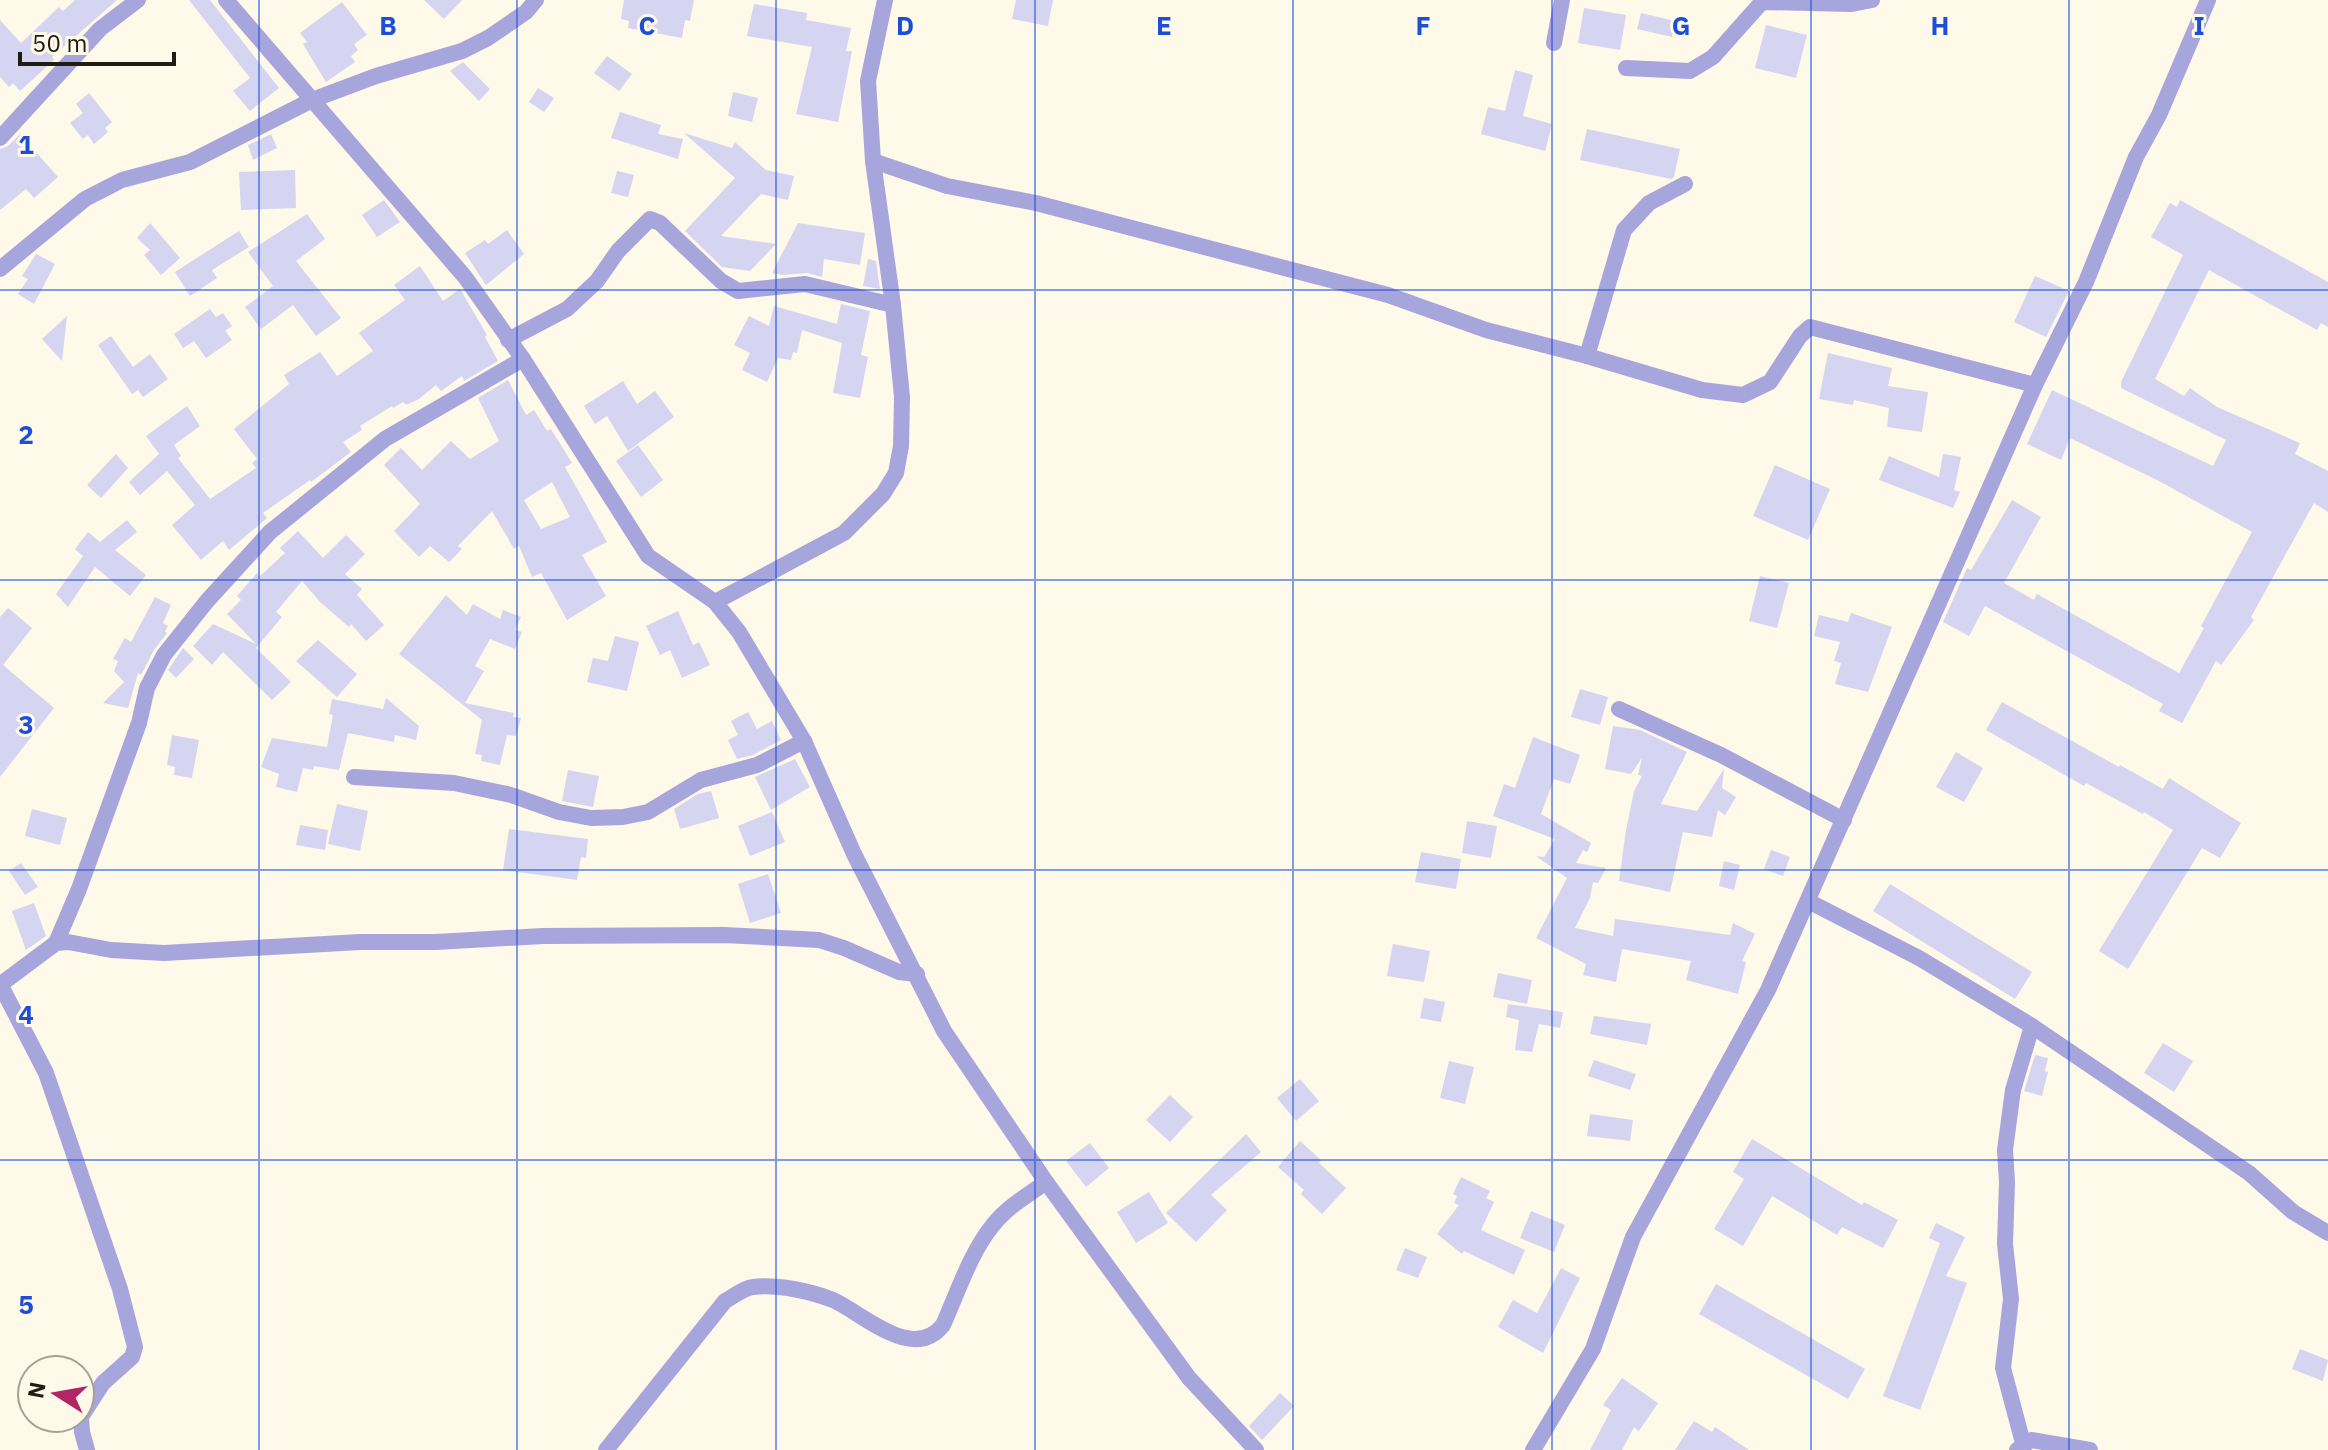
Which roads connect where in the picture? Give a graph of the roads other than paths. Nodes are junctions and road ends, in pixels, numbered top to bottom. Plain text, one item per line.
1 (138, 0) edge
2 (226, 0) edge
3 (536, 0) edge
4 (885, 0) edge
5 (1562, 0) edge
6 (1872, 0) edge
7 (2208, 0) edge
8 (1762, 1) edge
9 (1554, 43) dead end
10 (1626, 68) dead end
11 (312, 100) junction
12 (0, 138) edge
13 (873, 161) junction
14 (1685, 184) dead end
15 (0, 269) edge
16 (893, 305) junction
17 (508, 340) junction
18 (1587, 356) junction
19 (523, 359) junction
20 (2035, 385) junction
21 (715, 602) junction
22 (1619, 709) dead end
23 (804, 741) junction
24 (354, 777) dead end
25 (1844, 820) junction
26 (1808, 901) junction
27 (56, 943) junction
28 (917, 974) junction
29 (1, 984) edge
30 (2032, 1026) junction
31 (1046, 1182) junction
32 (2328, 1233) edge
33 (2020, 1447) edge
34 (87, 1450) edge
35 (606, 1450) edge
36 (1256, 1450) edge
37 (1533, 1450) edge
38 (2090, 1450) edge

1 - 12 street
2 - 11 street
3 - 11 street
4 - 13 street
5 - 9 street
6 - 8 street
7 - 20 street
8 - 10 street
11 - 15 street
11 - 17 street
13 - 16 street
13 - 18 street
14 - 18 street
16 - 17 street
16 - 21 street
17 - 19 street
18 - 20 street
19 - 21 street
19 - 27 street
20 - 25 street
21 - 23 street
22 - 25 street
23 - 24 street
23 - 28 street
25 - 26 street
26 - 30 street
26 - 37 street
27 - 28 street
27 - 29 street
28 - 31 street
29 - 34 street
30 - 32 street
30 - 33 street
31 - 35 street
31 - 36 street
33 - 38 street

